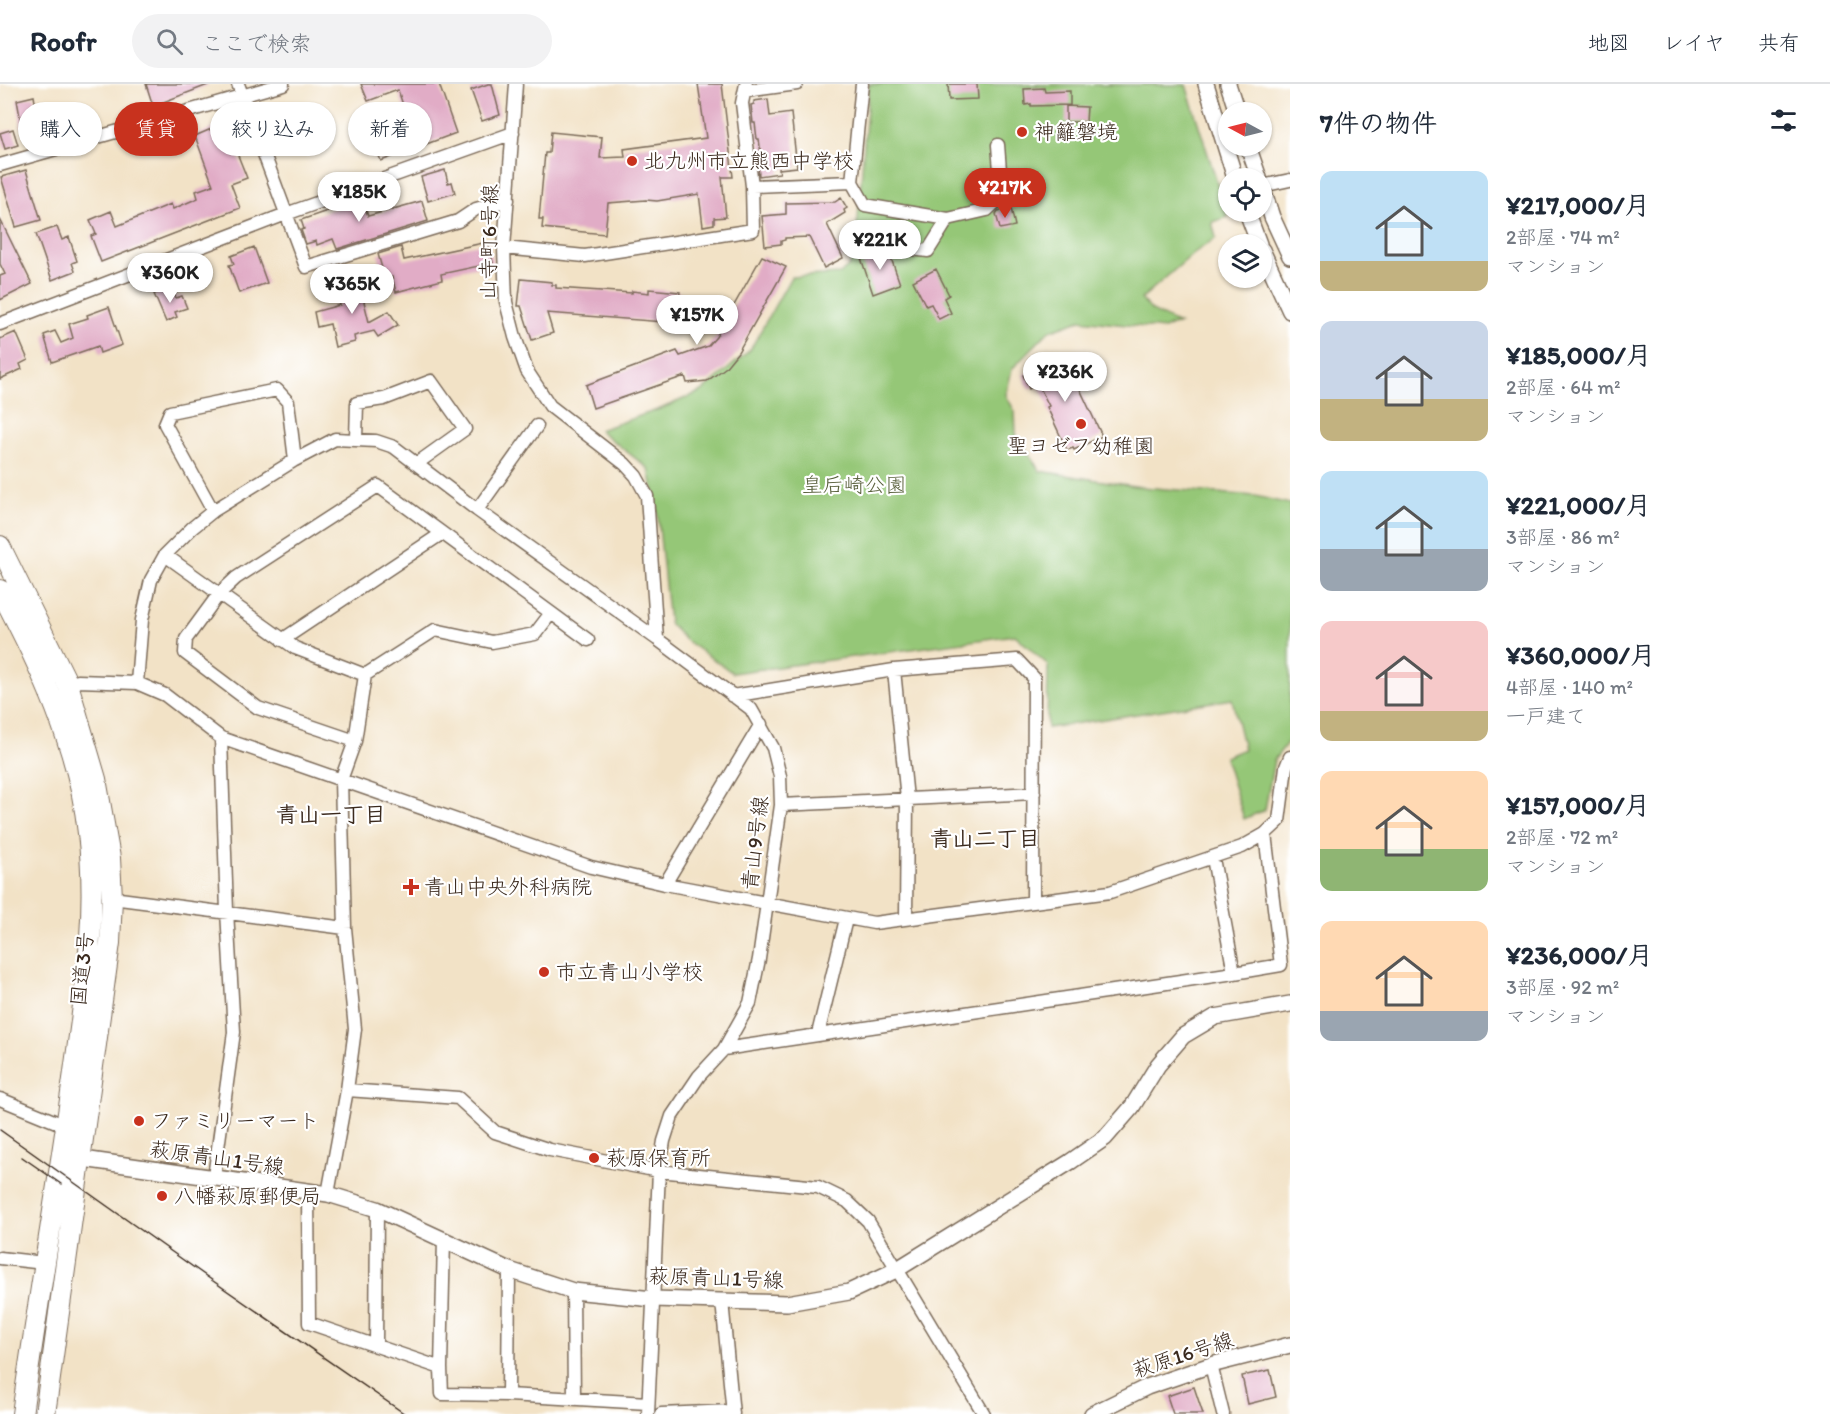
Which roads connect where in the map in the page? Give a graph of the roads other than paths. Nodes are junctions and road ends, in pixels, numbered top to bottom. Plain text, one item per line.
1 (283, 84) edge
2 (516, 84) edge
3 (797, 84) edge
4 (862, 84) edge
5 (1206, 84) edge
6 (1228, 84) edge
7 (746, 88) edge
8 (240, 90) edge
9 (1234, 102) edge
10 (513, 133) junction
11 (998, 145) dead end
12 (0, 165) edge
13 (1232, 168) edge
14 (1290, 180) edge
15 (852, 182) junction
16 (1272, 184) edge
17 (752, 186) junction
18 (508, 200) junction
19 (1272, 211) edge
20 (286, 214) junction
21 (948, 219) junction
22 (877, 245) dead end
23 (504, 248) junction
24 (1290, 256) edge
25 (1272, 272) edge
26 (1290, 311) edge
27 (0, 324) edge
28 (537, 426) dead end
29 (356, 438) junction
30 (295, 460) junction
31 (416, 464) junction
32 (477, 510) junction
33 (213, 512) junction
34 (441, 534) junction
35 (0, 546) edge
36 (165, 555) junction
37 (0, 590) edge
38 (219, 594) junction
39 (551, 614) junction
40 (657, 639) junction
41 (282, 640) junction
42 (588, 640) dead end
43 (894, 669) junction
44 (365, 675) junction
45 (137, 683) junction
46 (68, 684) junction
47 (48, 691) junction
48 (732, 696) junction
49 (761, 724) junction
50 (221, 738) junction
51 (355, 741) junction
52 (1290, 757) edge
53 (341, 780) junction
54 (1034, 793) junction
55 (907, 800) junction
56 (781, 805) junction
57 (1265, 834) junction
58 (1213, 858) junction
59 (664, 884) junction
60 (112, 898) junction
61 (1033, 901) junction
62 (767, 903) junction
63 (227, 911) junction
64 (906, 918) junction
65 (846, 919) junction
66 (345, 928) junction
67 (1234, 973) junction
68 (1290, 1004) edge
69 (818, 1034) junction
70 (724, 1049) junction
71 (346, 1090) junction
72 (0, 1099) edge
73 (75, 1130) junction
74 (71, 1158) junction
75 (659, 1171) junction
76 (214, 1177) junction
77 (308, 1192) junction
78 (328, 1194) junction
79 (377, 1209) junction
80 (444, 1239) junction
81 (0, 1258) edge
82 (44, 1263) junction
83 (896, 1269) junction
84 (509, 1270) junction
85 (573, 1291) junction
86 (653, 1299) junction
87 (722, 1301) junction
88 (1290, 1345) edge
89 (376, 1346) junction
90 (1211, 1365) junction
91 (441, 1368) junction
92 (508, 1395) junction
93 (574, 1399) junction
94 (648, 1408) edge
95 (50, 1413) edge
96 (732, 1413) edge
97 (21, 1414) edge
98 (661, 1414) edge
99 (984, 1414) edge
100 (1092, 1414) edge
101 (1223, 1414) edge

1 - 8 street
2 - 10 street, 山寺町6号線
3 - 7 street
4 - 15 street
5 - 13 street
6 - 9 street
7 - 17 street
8 - 12 street
8 - 20 street
10 - 18 street, 山寺町6号線
10 - 20 street
11 - 21 street
14 - 16 street
15 - 17 street
15 - 21 street
17 - 23 street
18 - 20 street
18 - 23 street, 山寺町6号線
19 - 24 street
20 - 27 street
21 - 22 street
23 - 40 street, 山寺町6号線
25 - 26 street
28 - 32 street
29 - 30 street
29 - 31 street, 青山9号線
29 - 31 street
30 - 33 street
30 - 33 street
31 - 32 street, 青山9号線
32 - 40 street, 青山9号線
33 - 36 street
34 - 38 street
34 - 39 street
34 - 41 street
35 - 46 highway, 国道3号
36 - 38 street
36 - 45 street
37 - 47 highway, 国道3号
38 - 41 street
38 - 51 street
39 - 42 street
39 - 44 street
40 - 48 street, 青山9号線
41 - 44 street
43 - 48 street
43 - 54 street
43 - 55 street
44 - 51 street
45 - 46 street
45 - 50 street
46 - 47 street
46 - 60 highway, 国道3号
47 - 73 highway, 国道3号
48 - 49 street, 青山9号線
49 - 56 street, 青山9号線
49 - 59 street
50 - 53 street
50 - 63 street
51 - 53 street
52 - 57 street
53 - 59 street
53 - 66 street
54 - 55 street
54 - 61 street
55 - 56 street
55 - 64 street
56 - 62 street, 青山9号線
57 - 58 street
57 - 67 street
58 - 61 street
58 - 67 street
59 - 62 street
60 - 63 street
60 - 73 highway, 国道3号
61 - 64 street
62 - 65 street
62 - 70 street, 青山9号線
63 - 66 street
63 - 76 street
64 - 65 street
65 - 69 street
66 - 71 street
67 - 69 street
68 - 83 street, 萩原青山1号線
69 - 70 street
70 - 75 street, 青山9号線
71 - 75 street
71 - 78 street
72 - 73 street
73 - 74 highway, 国道3号
74 - 76 street, 萩原青山1号線
74 - 82 highway, 国道3号
74 - 95 highway, 国道3号
75 - 83 street
75 - 86 street, 青山9号線
76 - 77 street, 萩原青山1号線
77 - 78 street, 萩原青山1号線
77 - 89 street
78 - 79 street, 萩原青山1号線
79 - 80 street, 萩原青山1号線
79 - 89 street
80 - 84 street, 萩原青山1号線
80 - 91 street
81 - 82 street
82 - 97 highway, 国道3号
83 - 87 street, 萩原青山1号線
83 - 99 street
84 - 85 street, 萩原青山1号線
84 - 92 street
85 - 86 street, 萩原青山1号線
85 - 93 street
86 - 87 street, 萩原青山1号線
86 - 94 street, 青山9号線
87 - 96 street
88 - 90 street, 萩原16号線
89 - 91 street
90 - 100 street, 萩原16号線
90 - 101 street
91 - 92 street
92 - 93 street
93 - 94 street
96 - 98 street

